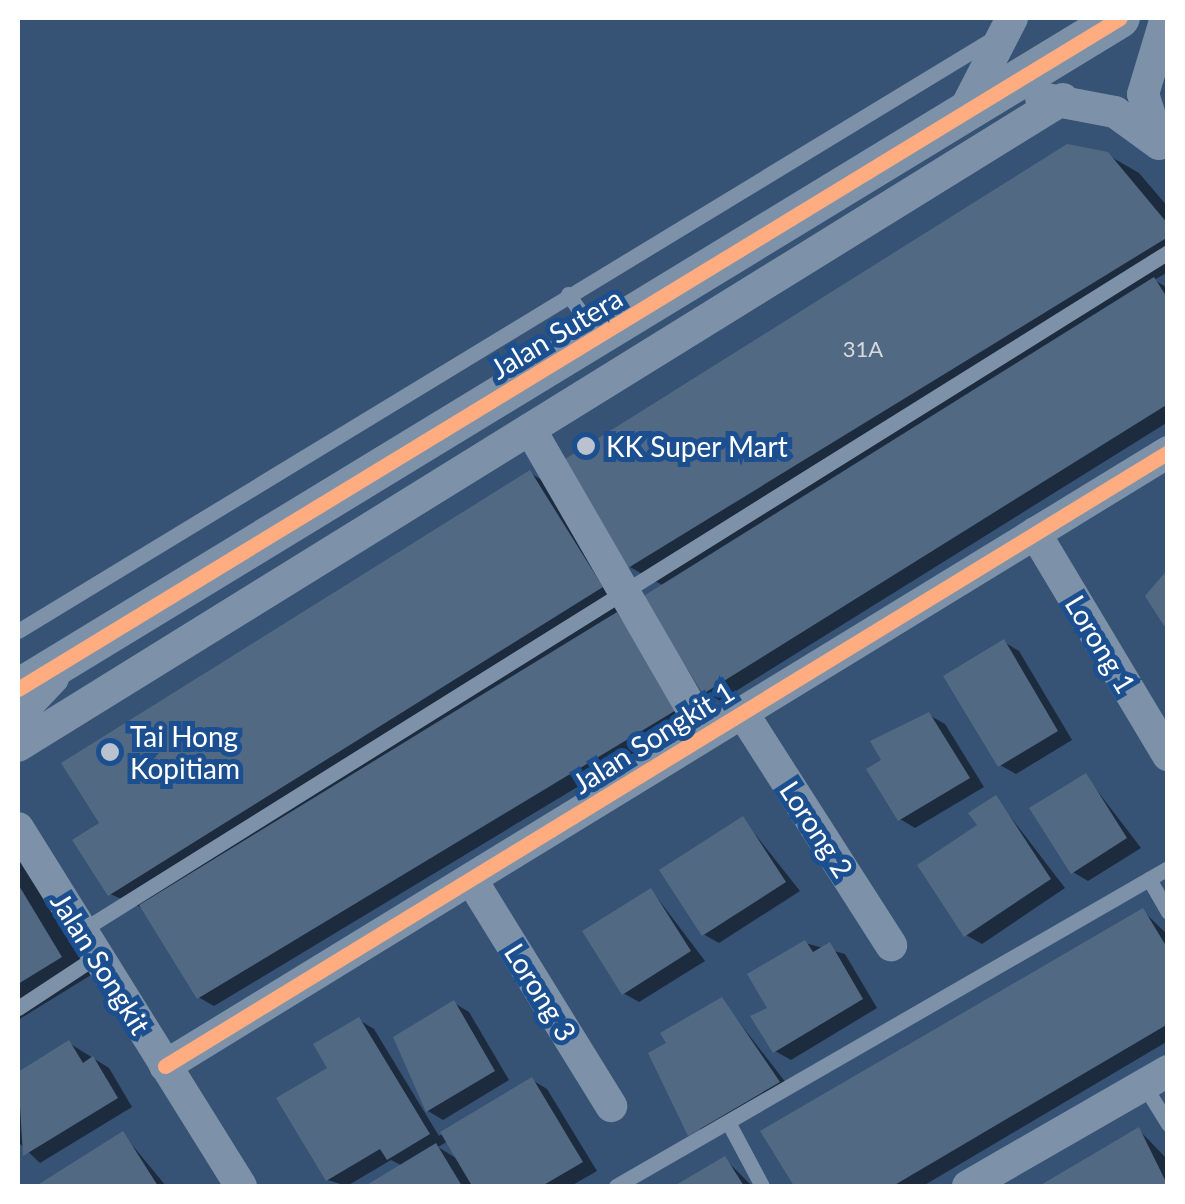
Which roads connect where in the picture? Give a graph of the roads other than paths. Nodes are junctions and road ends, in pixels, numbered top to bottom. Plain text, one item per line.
1 (1120, 18) edge
2 (1166, 18) edge
3 (1010, 23) edge
4 (1064, 100) junction
5 (978, 106) junction
6 (1163, 150) edge
7 (1168, 252) edge
8 (568, 294) junction
9 (597, 337) junction
10 (530, 429) junction
11 (1168, 452) edge
12 (1035, 533) junction
13 (622, 590) junction
14 (18, 631) edge
15 (90, 645) junction
16 (18, 669) edge
17 (18, 689) edge
18 (742, 712) junction
19 (18, 715) edge
20 (706, 734) junction
21 (18, 746) edge
22 (1168, 755) edge
23 (20, 834) edge
24 (1168, 868) edge
25 (471, 879) junction
26 (1150, 879) junction
27 (1168, 912) edge
28 (89, 944) junction
29 (891, 945) dead end
30 (18, 1008) edge
31 (165, 1066) junction
32 (1156, 1078) edge
33 (611, 1106) dead end
34 (728, 1122) junction
35 (1168, 1124) edge
36 (241, 1186) edge
37 (616, 1186) edge
38 (762, 1186) edge
39 (968, 1186) edge

1 - 5 street, Jalan Sutera
2 - 6 street
3 - 5 street
3 - 8 lane
4 - 5 street
4 - 6 street
4 - 10 street
5 - 9 street, Jalan Sutera
7 - 13 lane
8 - 9 lane
8 - 14 lane
9 - 15 street, Jalan Sutera
10 - 13 street
10 - 21 street
11 - 12 street, Jalan Songkit 1
12 - 18 street, Jalan Songkit 1
12 - 22 street, Lorong 1
13 - 20 street
13 - 28 lane
15 - 16 street
15 - 17 street, Jalan Sutera
15 - 19 street
18 - 20 street, Jalan Songkit 1
18 - 29 street, Lorong 2
20 - 25 street, Jalan Songkit 1
23 - 28 street, Jalan Songkit
24 - 26 lane
25 - 31 street, Jalan Songkit 1
25 - 33 street, Lorong 3
26 - 27 lane
26 - 34 lane
28 - 30 lane
28 - 31 street, Jalan Songkit
31 - 36 street, Jalan Songkit
32 - 35 lane
32 - 39 street
34 - 37 lane
34 - 38 lane

